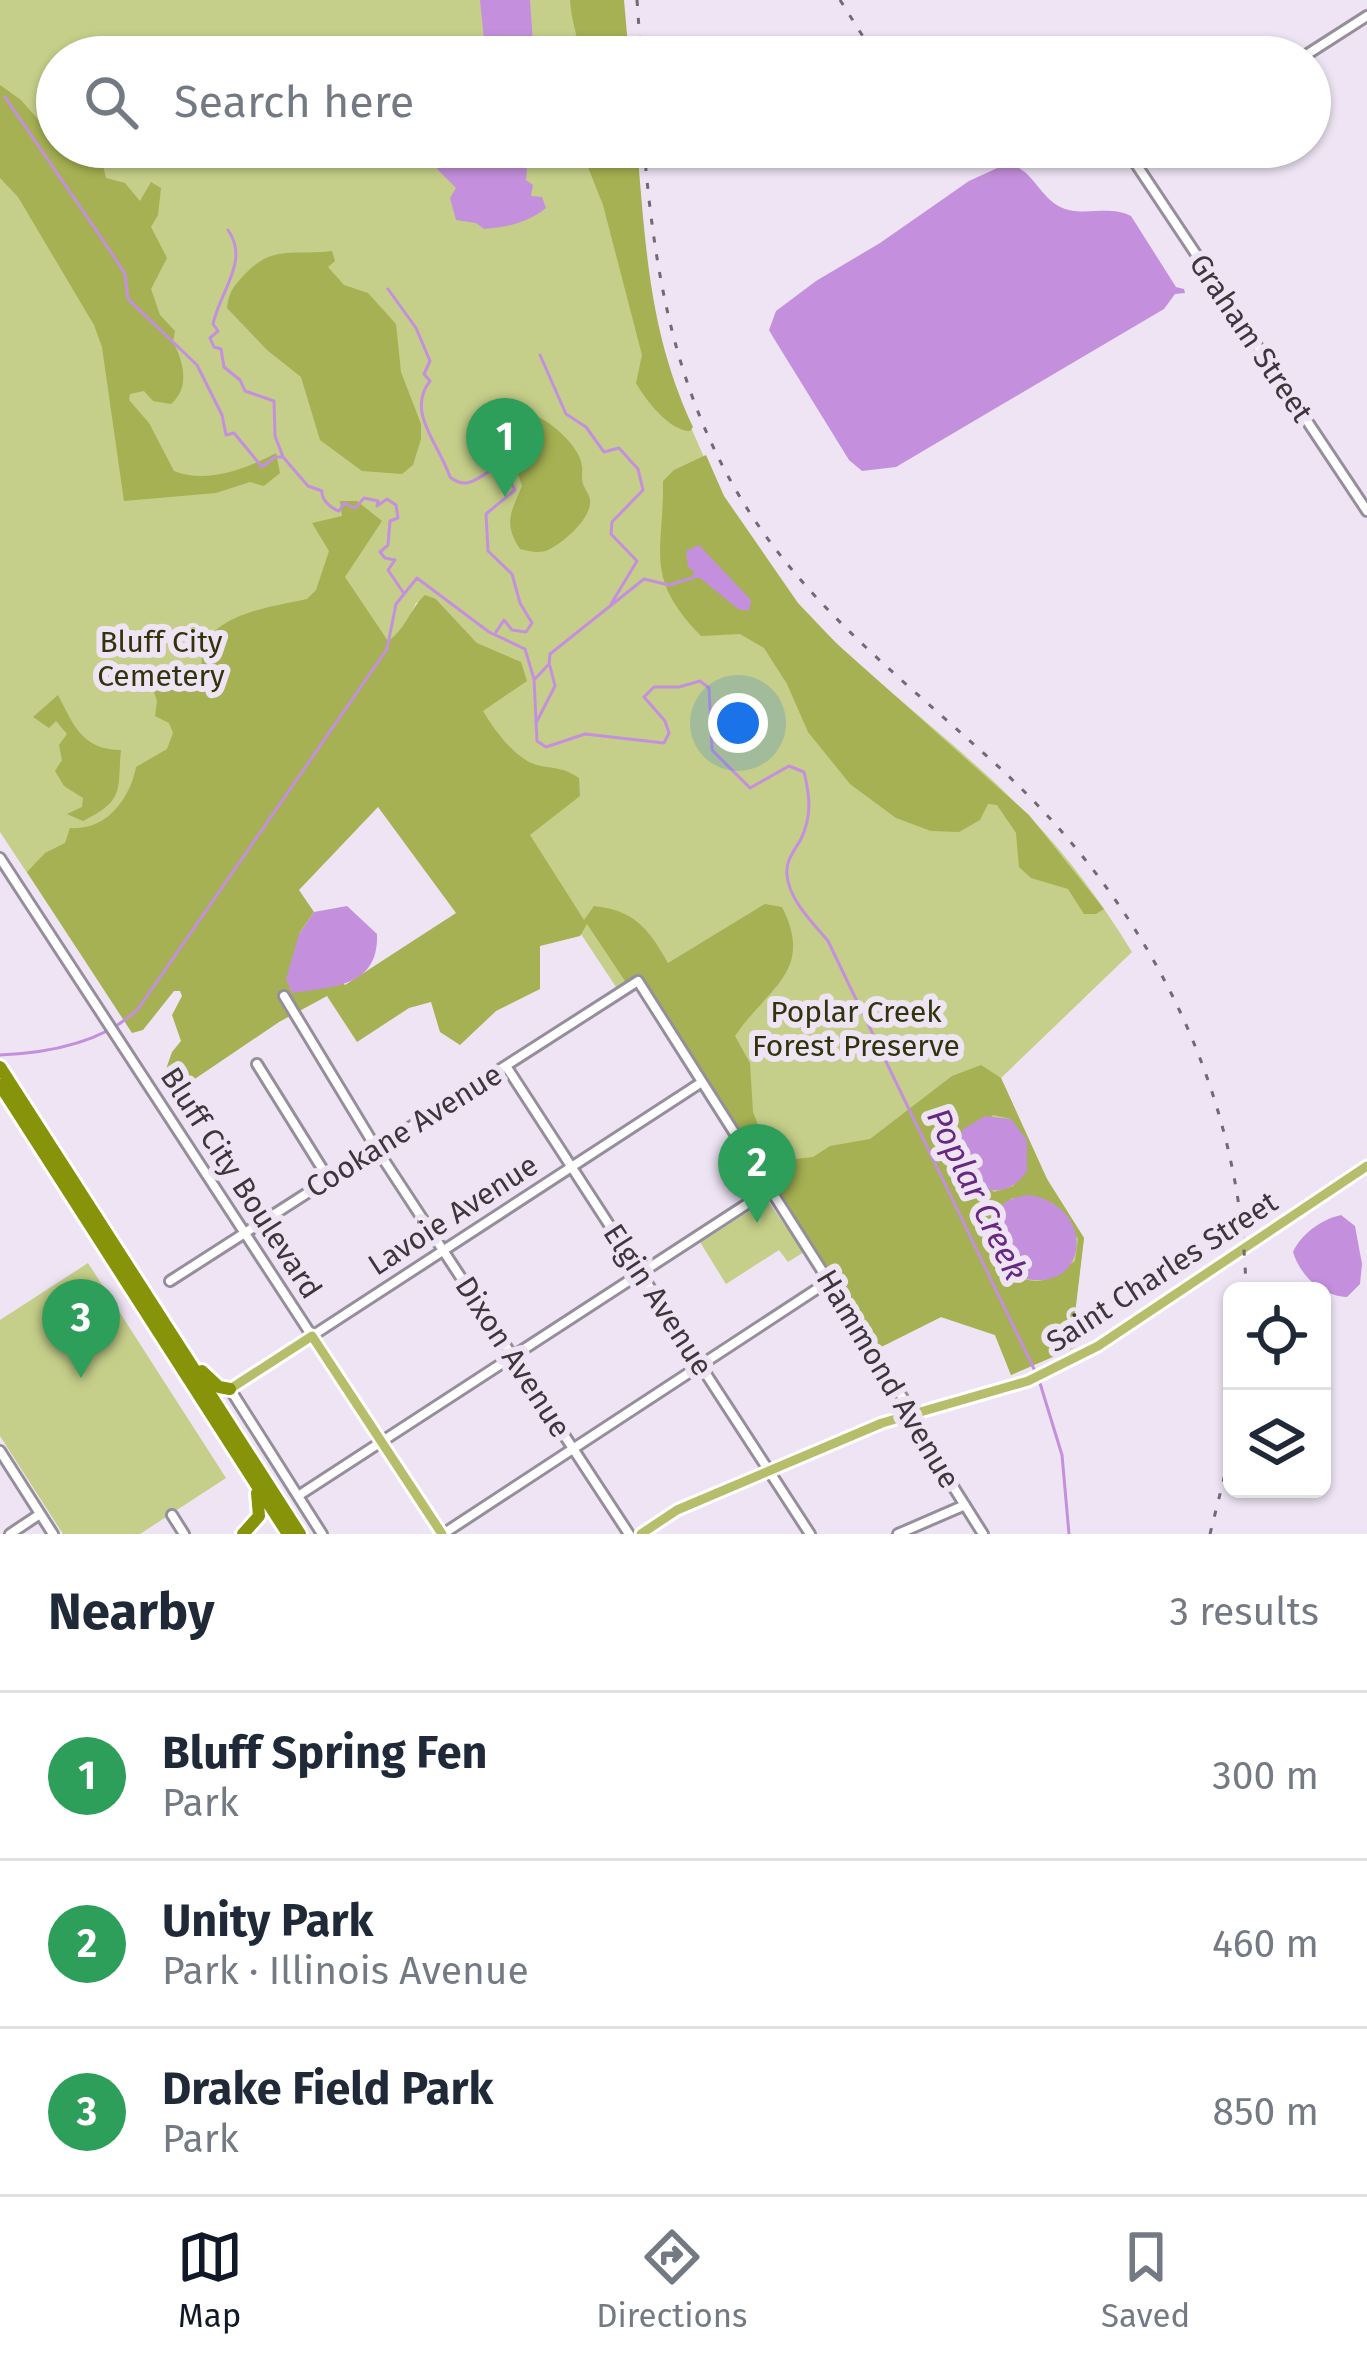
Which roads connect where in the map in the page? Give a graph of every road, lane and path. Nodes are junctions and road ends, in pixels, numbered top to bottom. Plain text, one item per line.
1 (1367, 16) edge
2 (1331, 39) edge
3 (1139, 168) edge
4 (1367, 511) edge
5 (0, 857) edge
6 (638, 981) joint
7 (284, 996) dead end
8 (257, 1064) dead end
9 (506, 1066) junction
10 (0, 1067) edge
11 (702, 1082) junction
12 (0, 1085) edge
13 (376, 1148) junction
14 (572, 1166) junction
15 (1367, 1166) edge
16 (328, 1178) junction
17 (770, 1189) junction
18 (244, 1232) junction
19 (443, 1250) junction
20 (641, 1274) junction
21 (170, 1281) dead end
22 (829, 1281) junction
23 (157, 1312) junction
24 (312, 1336) junction
25 (512, 1357) junction
26 (701, 1365) junction
27 (230, 1389) junction
28 (910, 1415) junction
29 (382, 1443) junction
30 (572, 1449) junction
31 (0, 1451) edge
32 (770, 1472) junction
33 (254, 1480) junction
34 (298, 1496) junction
35 (965, 1505) junction
36 (40, 1514) junction
37 (172, 1515) dead end
38 (10, 1534) edge
39 (53, 1534) edge
40 (184, 1534) edge
41 (243, 1534) edge
42 (288, 1534) edge
43 (301, 1534) edge
44 (322, 1534) edge
45 (442, 1534) edge
46 (629, 1534) edge
47 (641, 1534) edge
48 (810, 1534) edge
49 (898, 1534) edge
50 (983, 1534) edge

1 - 2 street
3 - 4 street, Graham Street
5 - 18 street, Bluff City Boulevard
6 - 9 street, Cookane Avenue
6 - 11 street, Hammond Avenue
7 - 13 street, Dixon Avenue
8 - 16 street
9 - 13 street, Cookane Avenue
9 - 14 street, Elgin Avenue
10 - 23 highway
11 - 14 street, Lavoie Avenue
11 - 17 street, Hammond Avenue
12 - 33 highway
13 - 16 street, Cookane Avenue
13 - 19 street, Dixon Avenue
14 - 19 street, Lavoie Avenue
14 - 20 street, Elgin Avenue
15 - 28 main road, Saint Charles Street
16 - 18 street, Cookane Avenue
17 - 20 street
17 - 22 street, Hammond Avenue
18 - 21 street, Cookane Avenue
18 - 24 street, Bluff City Boulevard
19 - 24 street, Lavoie Avenue
19 - 25 street, Dixon Avenue
20 - 25 street
20 - 26 street, Elgin Avenue
22 - 26 street
22 - 28 street, Hammond Avenue
23 - 27 highway
23 - 43 highway
24 - 27 main road, Lavoie Avenue
24 - 29 main road, Bluff City Boulevard
25 - 29 street
25 - 30 street, Dixon Avenue
26 - 30 street
26 - 32 street, Elgin Avenue
27 - 34 street
28 - 32 main road, Saint Charles Street
28 - 35 street, Hammond Avenue
29 - 34 street
29 - 45 main road, Bluff City Boulevard
30 - 45 street
30 - 46 street, Dixon Avenue
31 - 36 street
32 - 47 main road, Saint Charles Street
32 - 48 street, Elgin Avenue
33 - 41 highway
33 - 42 highway
34 - 44 street
35 - 49 street
35 - 50 street, Hammond Avenue
36 - 38 street
36 - 39 street
37 - 40 street

